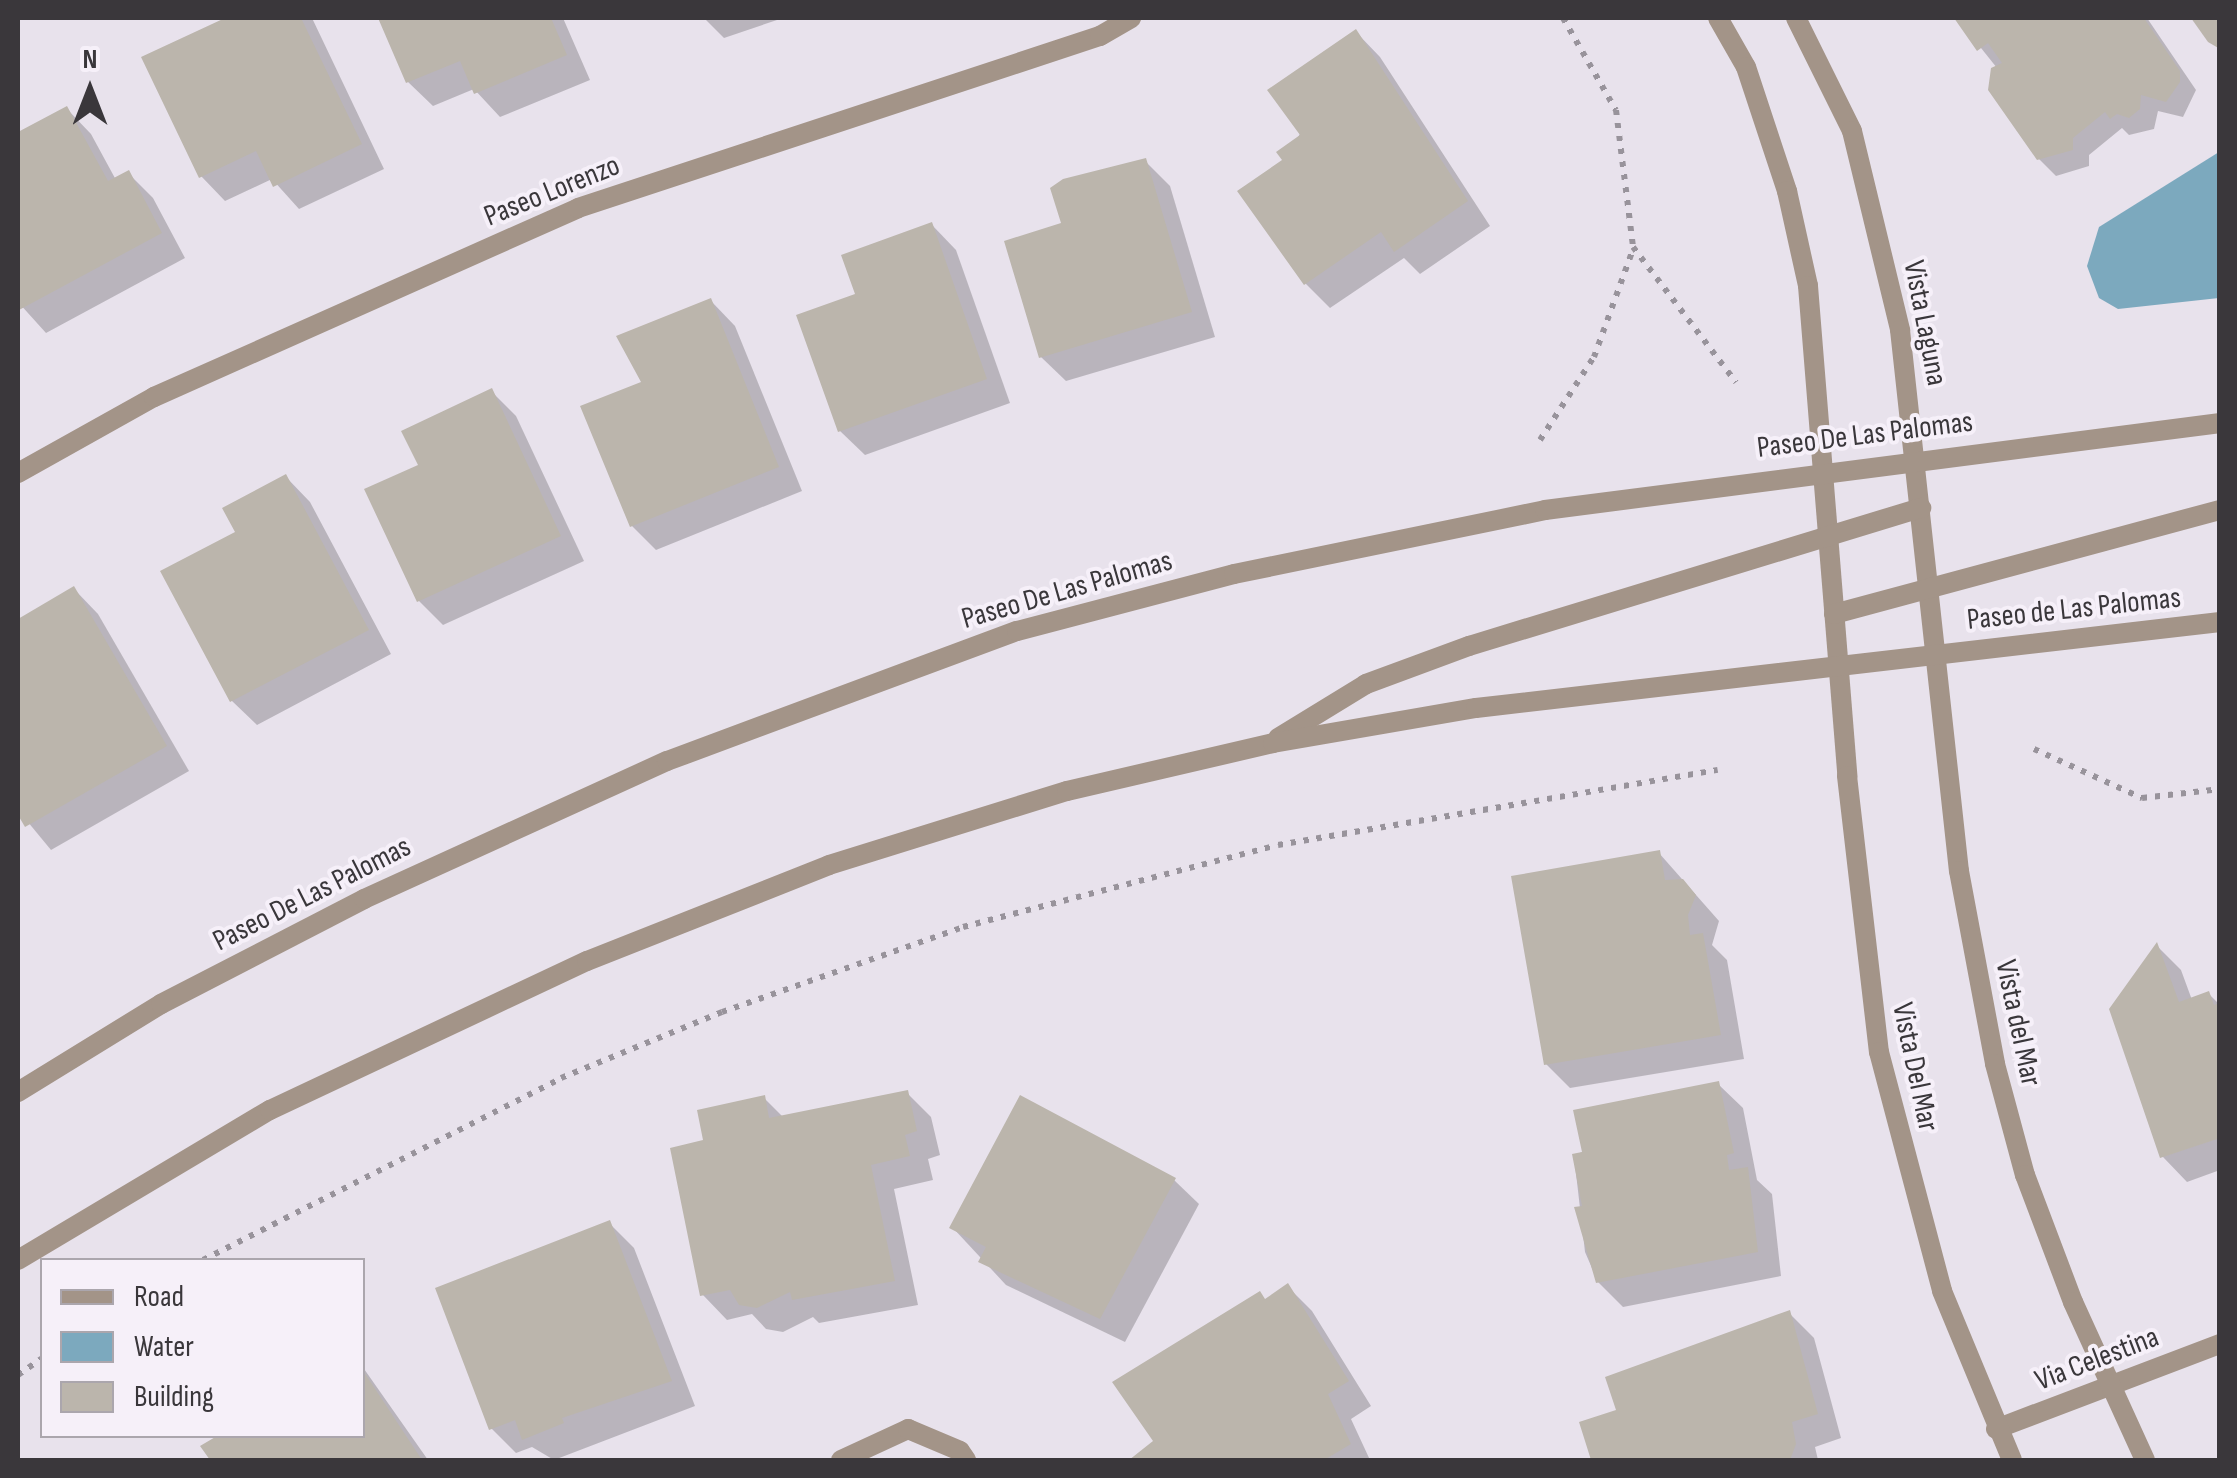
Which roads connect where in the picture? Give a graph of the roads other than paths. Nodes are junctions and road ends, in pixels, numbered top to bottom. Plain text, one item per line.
1 (1131, 18) edge
2 (1718, 18) edge
3 (1796, 18) edge
4 (2220, 423) edge
5 (1917, 458) junction
6 (1824, 470) junction
7 (18, 473) edge
8 (1921, 508) junction
9 (2220, 510) edge
10 (1828, 534) junction
11 (1928, 587) junction
12 (1834, 614) junction
13 (2220, 622) edge
14 (1935, 654) junction
15 (1838, 668) junction
16 (1273, 742) junction
17 (18, 1092) edge
18 (18, 1260) edge
19 (2220, 1344) edge
20 (2109, 1388) junction
21 (1996, 1429) junction
22 (842, 1460) edge
23 (966, 1460) edge
24 (2012, 1460) edge
25 (2145, 1460) edge

1 - 7 street, Paseo Lorenzo
2 - 6 street
3 - 5 street, Vista Laguna
4 - 5 street, Paseo De Las Palomas
5 - 6 street, Paseo De Las Palomas
5 - 8 street, Vista Laguna
6 - 10 street
6 - 17 street, Paseo De Las Palomas
8 - 10 street
8 - 11 street, Vista Laguna
9 - 11 street, Paseo de Las Palomas
10 - 12 street
10 - 16 street, Paseo De Las Palomas
11 - 12 street, Paseo de Las Palomas
11 - 14 street, Vista Laguna
12 - 15 street
13 - 14 street, Paseo de Las Palomas
14 - 15 street, Paseo De Las Palomas
14 - 20 street, Vista del Mar
15 - 16 street, Paseo De Las Palomas
15 - 21 street, Vista Del Mar
16 - 18 street, Paseo De Las Palomas
19 - 20 street, Via Celestina
20 - 21 street, Via Celestina
20 - 25 street
21 - 24 street, Vista Del Mar
22 - 23 street

